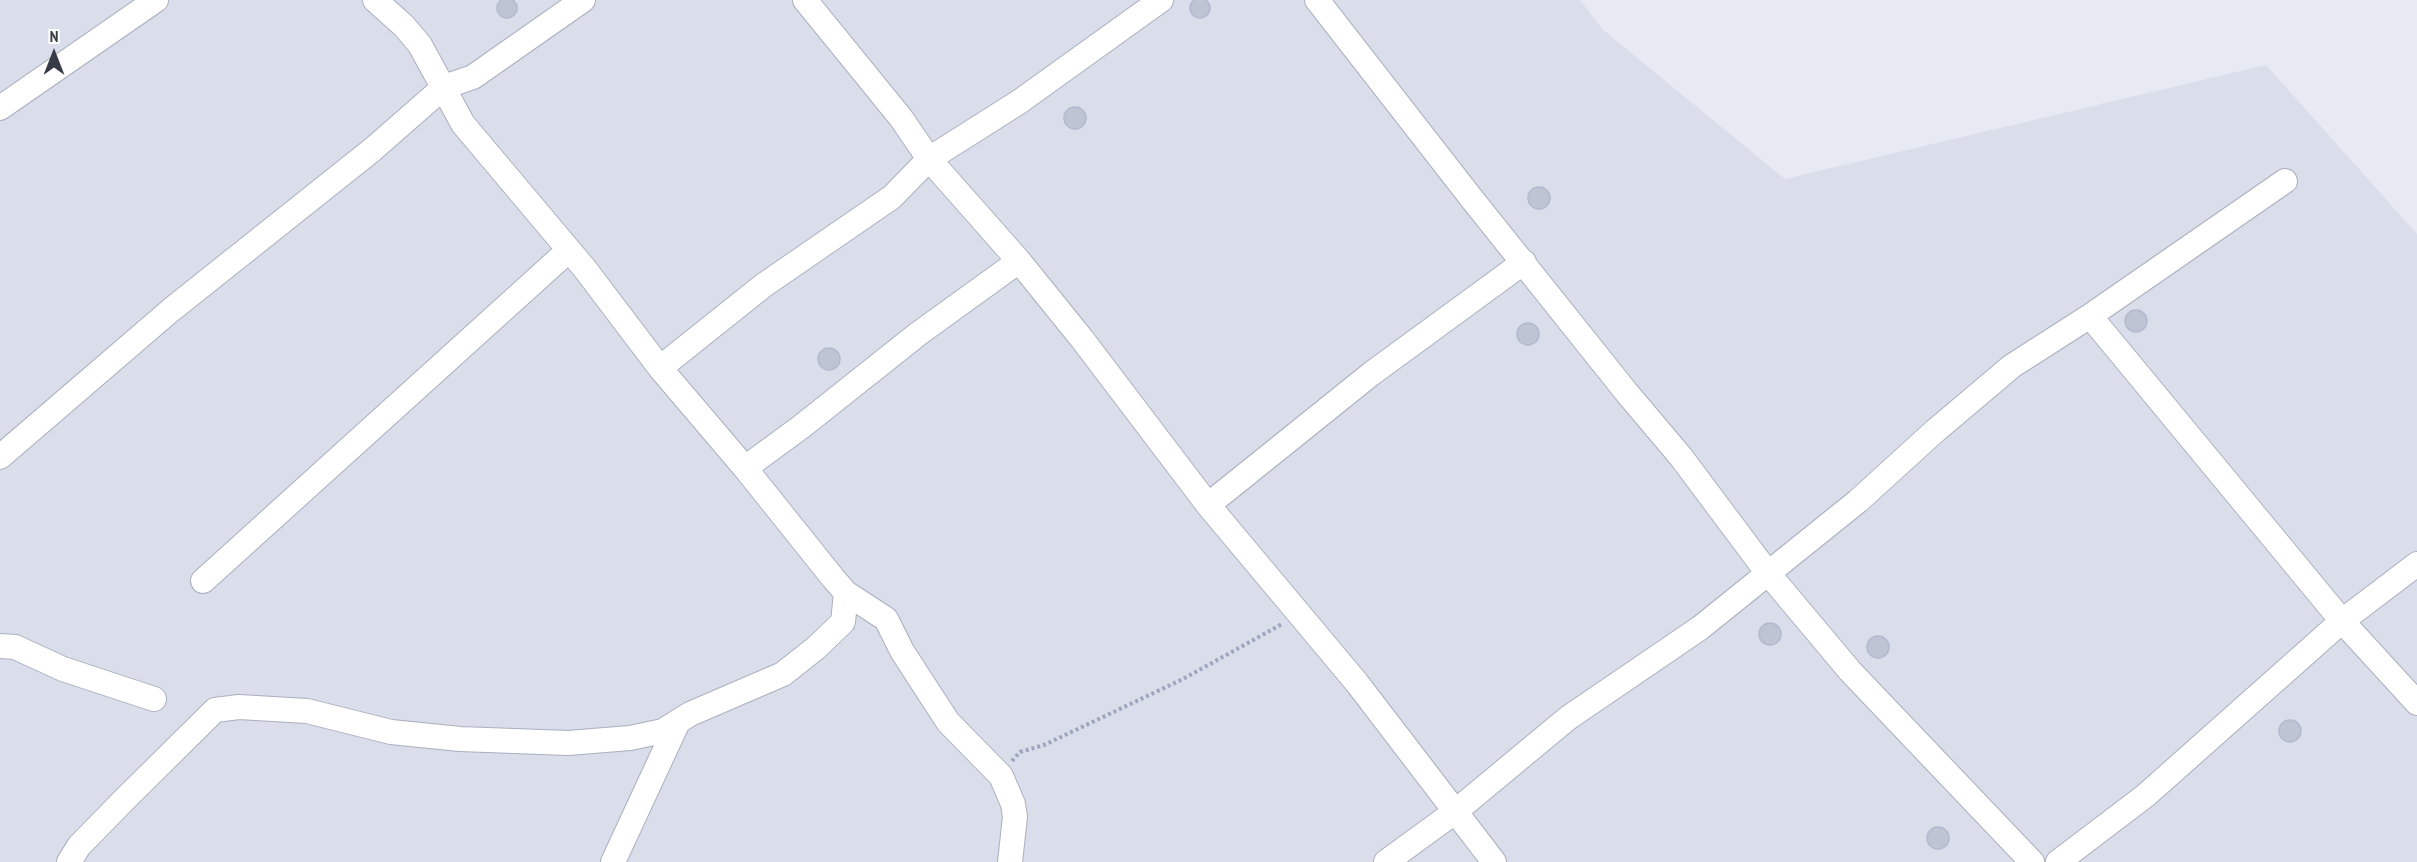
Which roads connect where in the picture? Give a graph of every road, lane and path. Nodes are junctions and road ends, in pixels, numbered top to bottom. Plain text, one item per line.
1 (156, 0) edge
2 (375, 0) edge
3 (583, 0) edge
4 (805, 0) edge
5 (1161, 0) edge
6 (1317, 0) edge
7 (444, 87) junction
8 (0, 108) edge
9 (929, 159) junction
10 (2285, 181) dead end
11 (569, 250) junction
12 (1018, 261) junction
13 (1524, 262) junction
14 (2090, 316) junction
15 (660, 368) junction
16 (0, 457) edge
17 (745, 468) junction
18 (1208, 505) junction
19 (2417, 564) edge
20 (1767, 572) junction
21 (203, 581) dead end
22 (846, 593) junction
23 (1300, 614) junction
24 (2342, 621) junction
25 (0, 646) edge
26 (154, 699) dead end
27 (2417, 703) edge
28 (678, 722) junction
29 (1001, 776) junction
30 (1456, 812) junction
31 (69, 862) edge
32 (613, 862) edge
33 (1010, 862) edge
34 (1386, 862) edge
35 (1494, 862) edge
36 (2032, 862) edge
37 (2058, 862) edge

1 - 8 street
2 - 7 street
3 - 7 street
4 - 9 street
5 - 9 street
6 - 13 street
7 - 11 street
7 - 16 street
9 - 12 street
9 - 15 street
10 - 14 street
11 - 15 street
11 - 21 street
12 - 17 street
12 - 18 street
13 - 18 street
13 - 20 street
14 - 20 street
14 - 24 street
15 - 17 street
17 - 22 street
18 - 23 street
19 - 24 street
20 - 30 street
20 - 36 street
22 - 28 street
22 - 29 street
23 - 29 path
23 - 30 street
24 - 27 street
24 - 37 street
25 - 26 street
28 - 31 street
28 - 32 street
29 - 33 street
30 - 34 street
30 - 35 street

